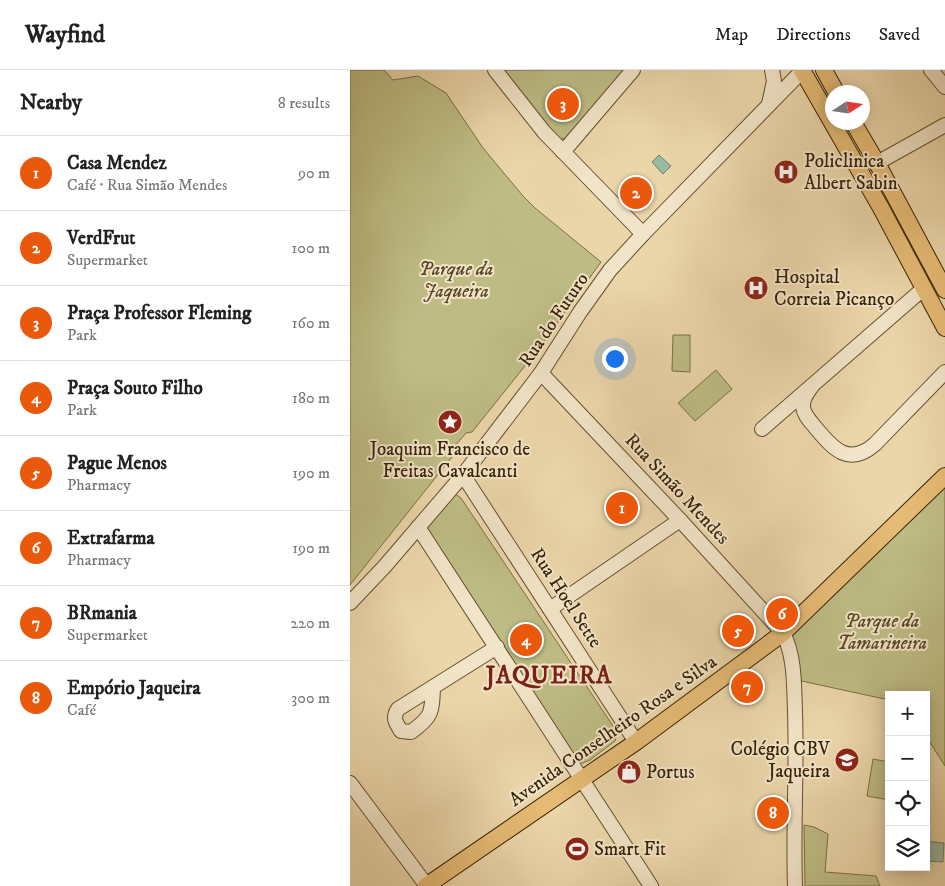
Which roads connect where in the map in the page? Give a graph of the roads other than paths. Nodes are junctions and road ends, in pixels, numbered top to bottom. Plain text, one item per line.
1 (495, 70) edge
2 (633, 70) edge
3 (772, 70) edge
4 (824, 70) edge
5 (932, 70) edge
6 (802, 71) edge
7 (832, 85) edge
8 (945, 87) edge
9 (769, 104) junction
10 (945, 120) edge
11 (940, 128) edge
12 (858, 130) edge
13 (563, 152) junction
14 (877, 163) junction
15 (643, 234) junction
16 (923, 288) junction
17 (945, 290) edge
18 (945, 328) edge
19 (945, 372) edge
20 (541, 373) junction
21 (812, 386) junction
22 (762, 429) dead end
23 (463, 475) junction
24 (945, 476) edge
25 (680, 520) junction
26 (418, 527) junction
27 (350, 603) edge
28 (550, 609) junction
29 (783, 633) junction
30 (497, 647) junction
31 (433, 687) dead end
32 (636, 742) junction
33 (582, 779) junction
34 (350, 784) edge
35 (427, 886) edge
36 (651, 886) edge
37 (795, 886) edge

1 - 13 street
2 - 13 street
3 - 9 street
4 - 7 main road
5 - 8 street
6 - 9 street, Rua do Futuro
6 - 16 main road
9 - 15 street, Rua do Futuro
10 - 11 street
11 - 14 street
12 - 14 main road
13 - 15 street
14 - 17 main road
15 - 20 street, Rua do Futuro
16 - 18 main road
16 - 21 street
19 - 21 street
20 - 23 street, Rua do Futuro
20 - 25 street, Rua Simão Mendes
21 - 22 street
23 - 26 street, Rua do Futuro
23 - 28 street, Rua Hoel Sette
24 - 29 main road, Avenida Conselheiro Rosa e Silva
25 - 28 street
25 - 29 street, Rua Simão Mendes
26 - 27 street, Rua do Futuro
26 - 30 street
28 - 32 street, Rua Hoel Sette
29 - 32 main road, Avenida Conselheiro Rosa e Silva
29 - 37 street
30 - 31 street
30 - 33 street
32 - 33 main road, Avenida Conselheiro Rosa e Silva
33 - 35 main road, Avenida Conselheiro Rosa e Silva
33 - 36 street
34 - 35 street

